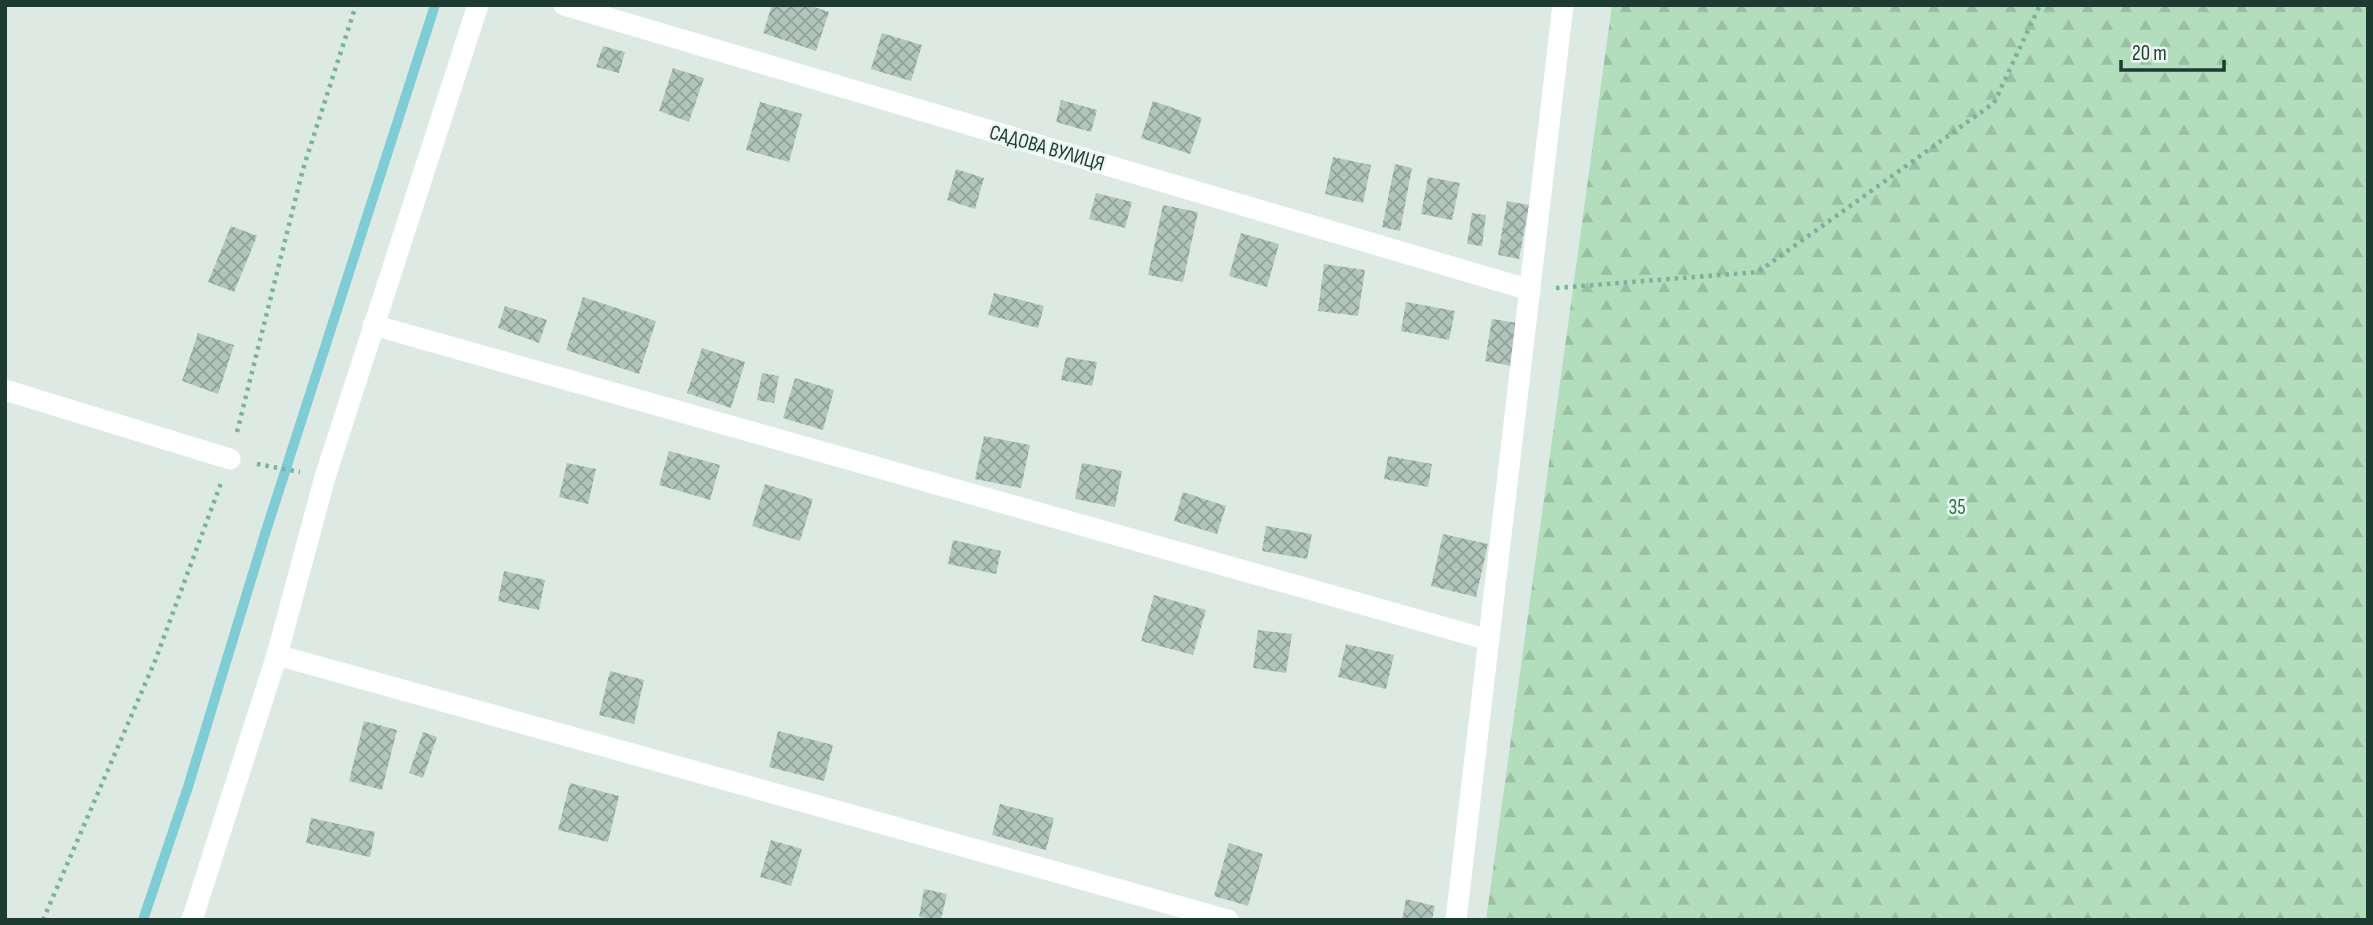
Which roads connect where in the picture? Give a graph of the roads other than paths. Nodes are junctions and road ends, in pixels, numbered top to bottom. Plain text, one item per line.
1 (478, 5) edge
2 (564, 5) edge
3 (1563, 5) edge
4 (1530, 290) junction
5 (373, 325) junction
6 (5, 390) edge
7 (230, 459) road end
8 (1489, 640) junction
9 (277, 655) junction
10 (192, 920) edge
11 (1228, 920) edge
12 (1456, 920) edge

1 - 5 street
2 - 4 street, САДОВА ВУЛИЦЯ
3 - 4 street
4 - 8 street
5 - 8 street
5 - 9 street
6 - 7 street
8 - 12 street
9 - 10 street
9 - 11 street

